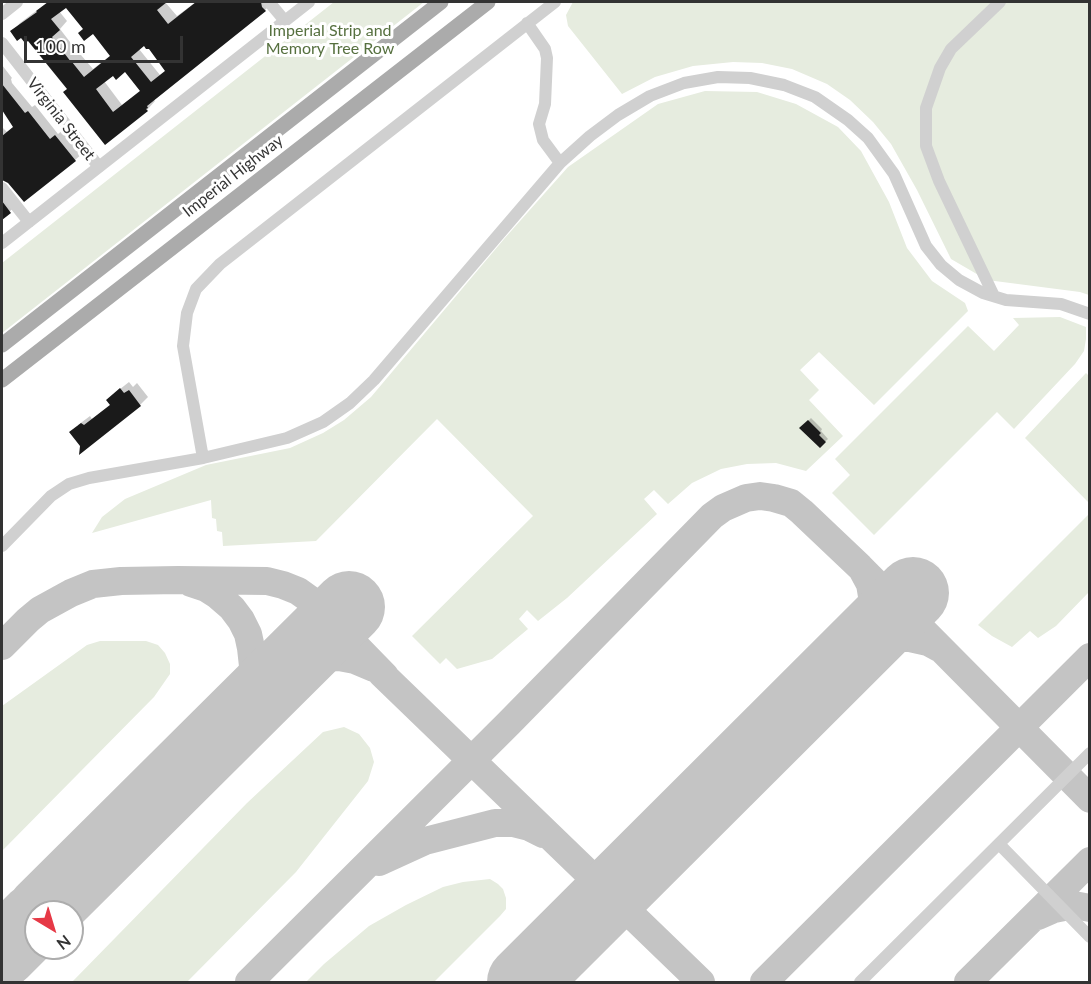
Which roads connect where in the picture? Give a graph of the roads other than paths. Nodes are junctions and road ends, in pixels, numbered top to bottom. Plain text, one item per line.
1 (17, 2) edge
2 (269, 2) edge
3 (309, 2) edge
4 (441, 2) edge
5 (488, 2) edge
6 (555, 2) edge
7 (1000, 2) edge
8 (2, 14) edge
9 (285, 21) junction
10 (527, 23) junction
11 (2, 43) edge
12 (561, 163) junction
13 (99, 167) junction
14 (2, 188) edge
15 (29, 222) junction
16 (2, 243) edge
17 (994, 296) junction
18 (1089, 314) edge
19 (2, 345) edge
20 (2, 380) edge
21 (203, 458) junction
22 (2, 546) edge
23 (1089, 753) edge
24 (999, 844) junction
25 (1089, 937) edge
26 (860, 982) edge

1 - 8 street
2 - 9 street
3 - 9 street
4 - 19 main road, Imperial Highway
5 - 20 main road, Imperial Highway
6 - 10 street
7 - 17 street
9 - 13 street
10 - 12 street
10 - 21 street
11 - 13 street, Virginia Street
12 - 17 street
12 - 21 street
13 - 15 street
14 - 15 street
15 - 16 street
17 - 18 street
21 - 22 street
23 - 24 street
24 - 25 street
24 - 26 street

